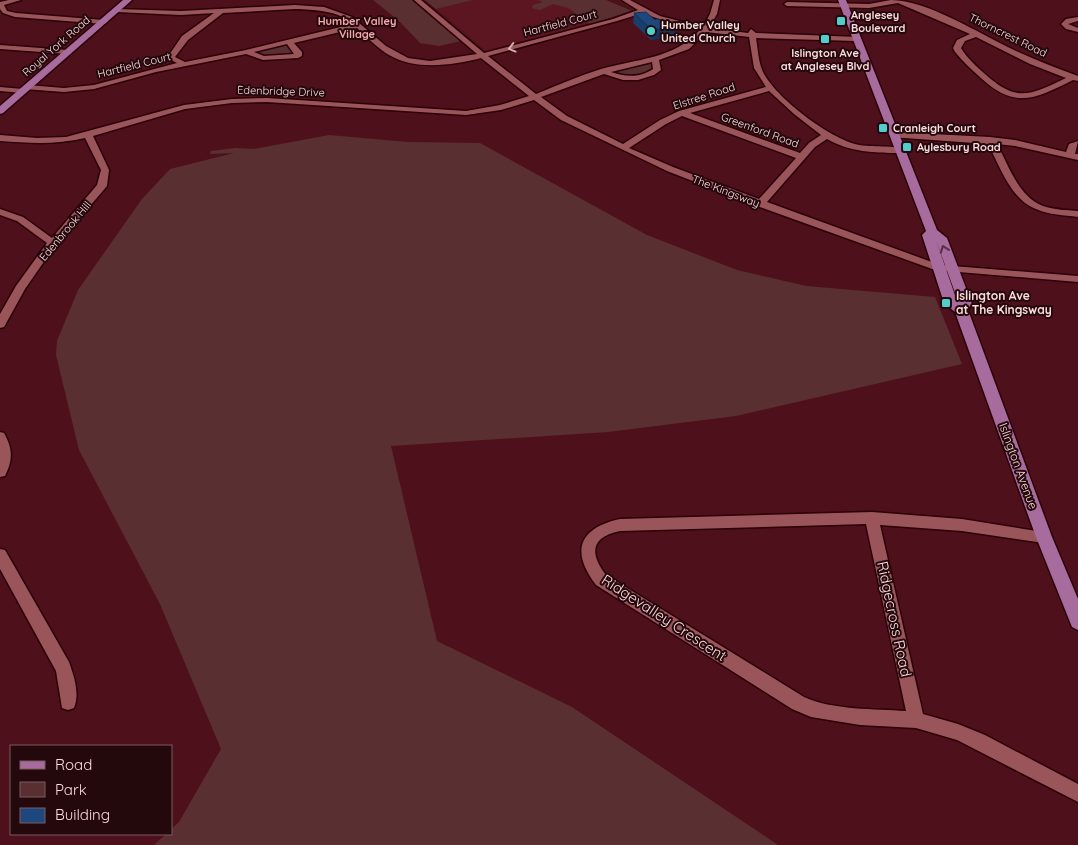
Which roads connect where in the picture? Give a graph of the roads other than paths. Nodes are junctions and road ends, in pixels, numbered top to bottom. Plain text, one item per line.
1 (18, 0) edge
2 (128, 0) edge
3 (417, 0) edge
4 (616, 0) edge
5 (717, 0) edge
6 (901, 0) edge
7 (631, 1) edge
8 (843, 3) edge
9 (0, 4) edge
10 (272, 4) edge
11 (787, 4) dead end
12 (117, 10) junction
13 (644, 10) junction
14 (221, 12) junction
15 (1078, 19) edge
16 (104, 22) junction
17 (359, 25) junction
18 (705, 28) junction
19 (1078, 30) edge
20 (752, 33) junction
21 (979, 34) junction
22 (855, 37) junction
23 (289, 42) junction
24 (0, 47) edge
25 (0, 52) edge
26 (246, 52) junction
27 (65, 54) junction
28 (483, 55) junction
29 (171, 58) junction
30 (655, 58) junction
31 (184, 64) junction
32 (154, 70) junction
33 (604, 71) junction
34 (1076, 78) edge
35 (770, 88) junction
36 (0, 89) edge
37 (25, 89) junction
38 (534, 96) junction
39 (0, 111) edge
40 (682, 113) junction
41 (88, 135) junction
42 (827, 135) junction
43 (894, 135) junction
44 (0, 138) edge
45 (990, 140) junction
46 (1078, 144) edge
47 (624, 148) junction
48 (900, 150) junction
49 (1074, 156) edge
50 (802, 157) junction
51 (760, 204) junction
52 (0, 212) edge
53 (1078, 214) edge
54 (932, 232) junction
55 (53, 243) junction
56 (939, 268) junction
57 (952, 270) junction
58 (1078, 280) edge
59 (961, 310) junction
60 (0, 324) edge
61 (0, 437) edge
62 (0, 472) edge
63 (872, 518) junction
64 (1044, 536) junction
65 (0, 555) edge
66 (1078, 621) edge
67 (68, 702) dead end
68 (916, 720) junction
69 (1078, 792) edge

1 - 9 street
2 - 12 main road, Royal York Road
3 - 28 street, The Kingsway
4 - 7 street
5 - 18 street
6 - 8 street, Thorncrest Road
6 - 21 street, Thorncrest Road
7 - 13 street
8 - 11 street, Thorncrest Road
8 - 22 main road, Islington Avenue
9 - 16 street
10 - 14 street, Hartfield Court
10 - 17 street, Hartfield Court
12 - 14 street, Hartfield Court
12 - 16 main road, Royal York Road
13 - 18 street
13 -> 28 street, Hartfield Court
14 - 29 street
15 - 19 street
16 - 27 main road, Royal York Road
17 - 23 street, Hartfield Court
17 - 28 street, Hartfield Court
18 - 20 street
18 - 30 street, Edenbridge Drive
20 - 22 street
20 - 35 street
21 - 34 street, Thorncrest Road
21 - 34 street
22 - 43 main road, Islington Avenue
23 - 26 street, Hartfield Court
23 - 26 street, Hartfield Court
24 - 27 street
25 - 27 street
26 - 31 street, Hartfield Court
27 - 37 main road, Royal York Road
28 - 38 street, The Kingsway
29 - 31 street
29 - 32 street
30 - 33 street, Edenbridge Drive
30 - 33 street
31 - 32 street, Hartfield Court
32 - 37 street, Hartfield Court
33 - 38 street, Edenbridge Drive
35 - 40 street, Elstree Road
35 - 42 street
36 - 37 street, Hartfield Court
37 - 39 main road, Royal York Road
38 - 41 street, Edenbridge Drive
38 - 47 street, The Kingsway
40 - 47 street, Elstree Road
40 - 50 street, Greenford Road
41 - 44 street, Edenbridge Drive
41 - 55 street, Edenbrook Hill
42 - 48 street
42 - 50 street
43 - 45 street
43 - 48 main road, Islington Avenue
45 - 49 street
45 - 53 street
46 - 49 street
47 - 51 street, The Kingsway
48 - 54 main road, Islington Avenue
50 - 51 street
51 - 56 street, The Kingsway
52 - 55 street
54 - 56 main road, Islington Avenue
57 -> 54 main road, Islington Avenue
55 - 60 street, Edenbrook Hill
56 - 57 street, The Kingsway
56 - 59 main road, Islington Avenue
57 - 58 street, The Kingsway
57 - 59 main road, Islington Avenue
59 - 64 main road, Islington Avenue
61 - 62 street
63 - 64 street, Ridgevalley Crescent
63 - 68 street, Ridgecross Road
63 - 68 street, Ridgevalley Crescent
64 - 66 main road, Islington Avenue
65 - 67 street
68 - 69 street, Ridgevalley Crescent

